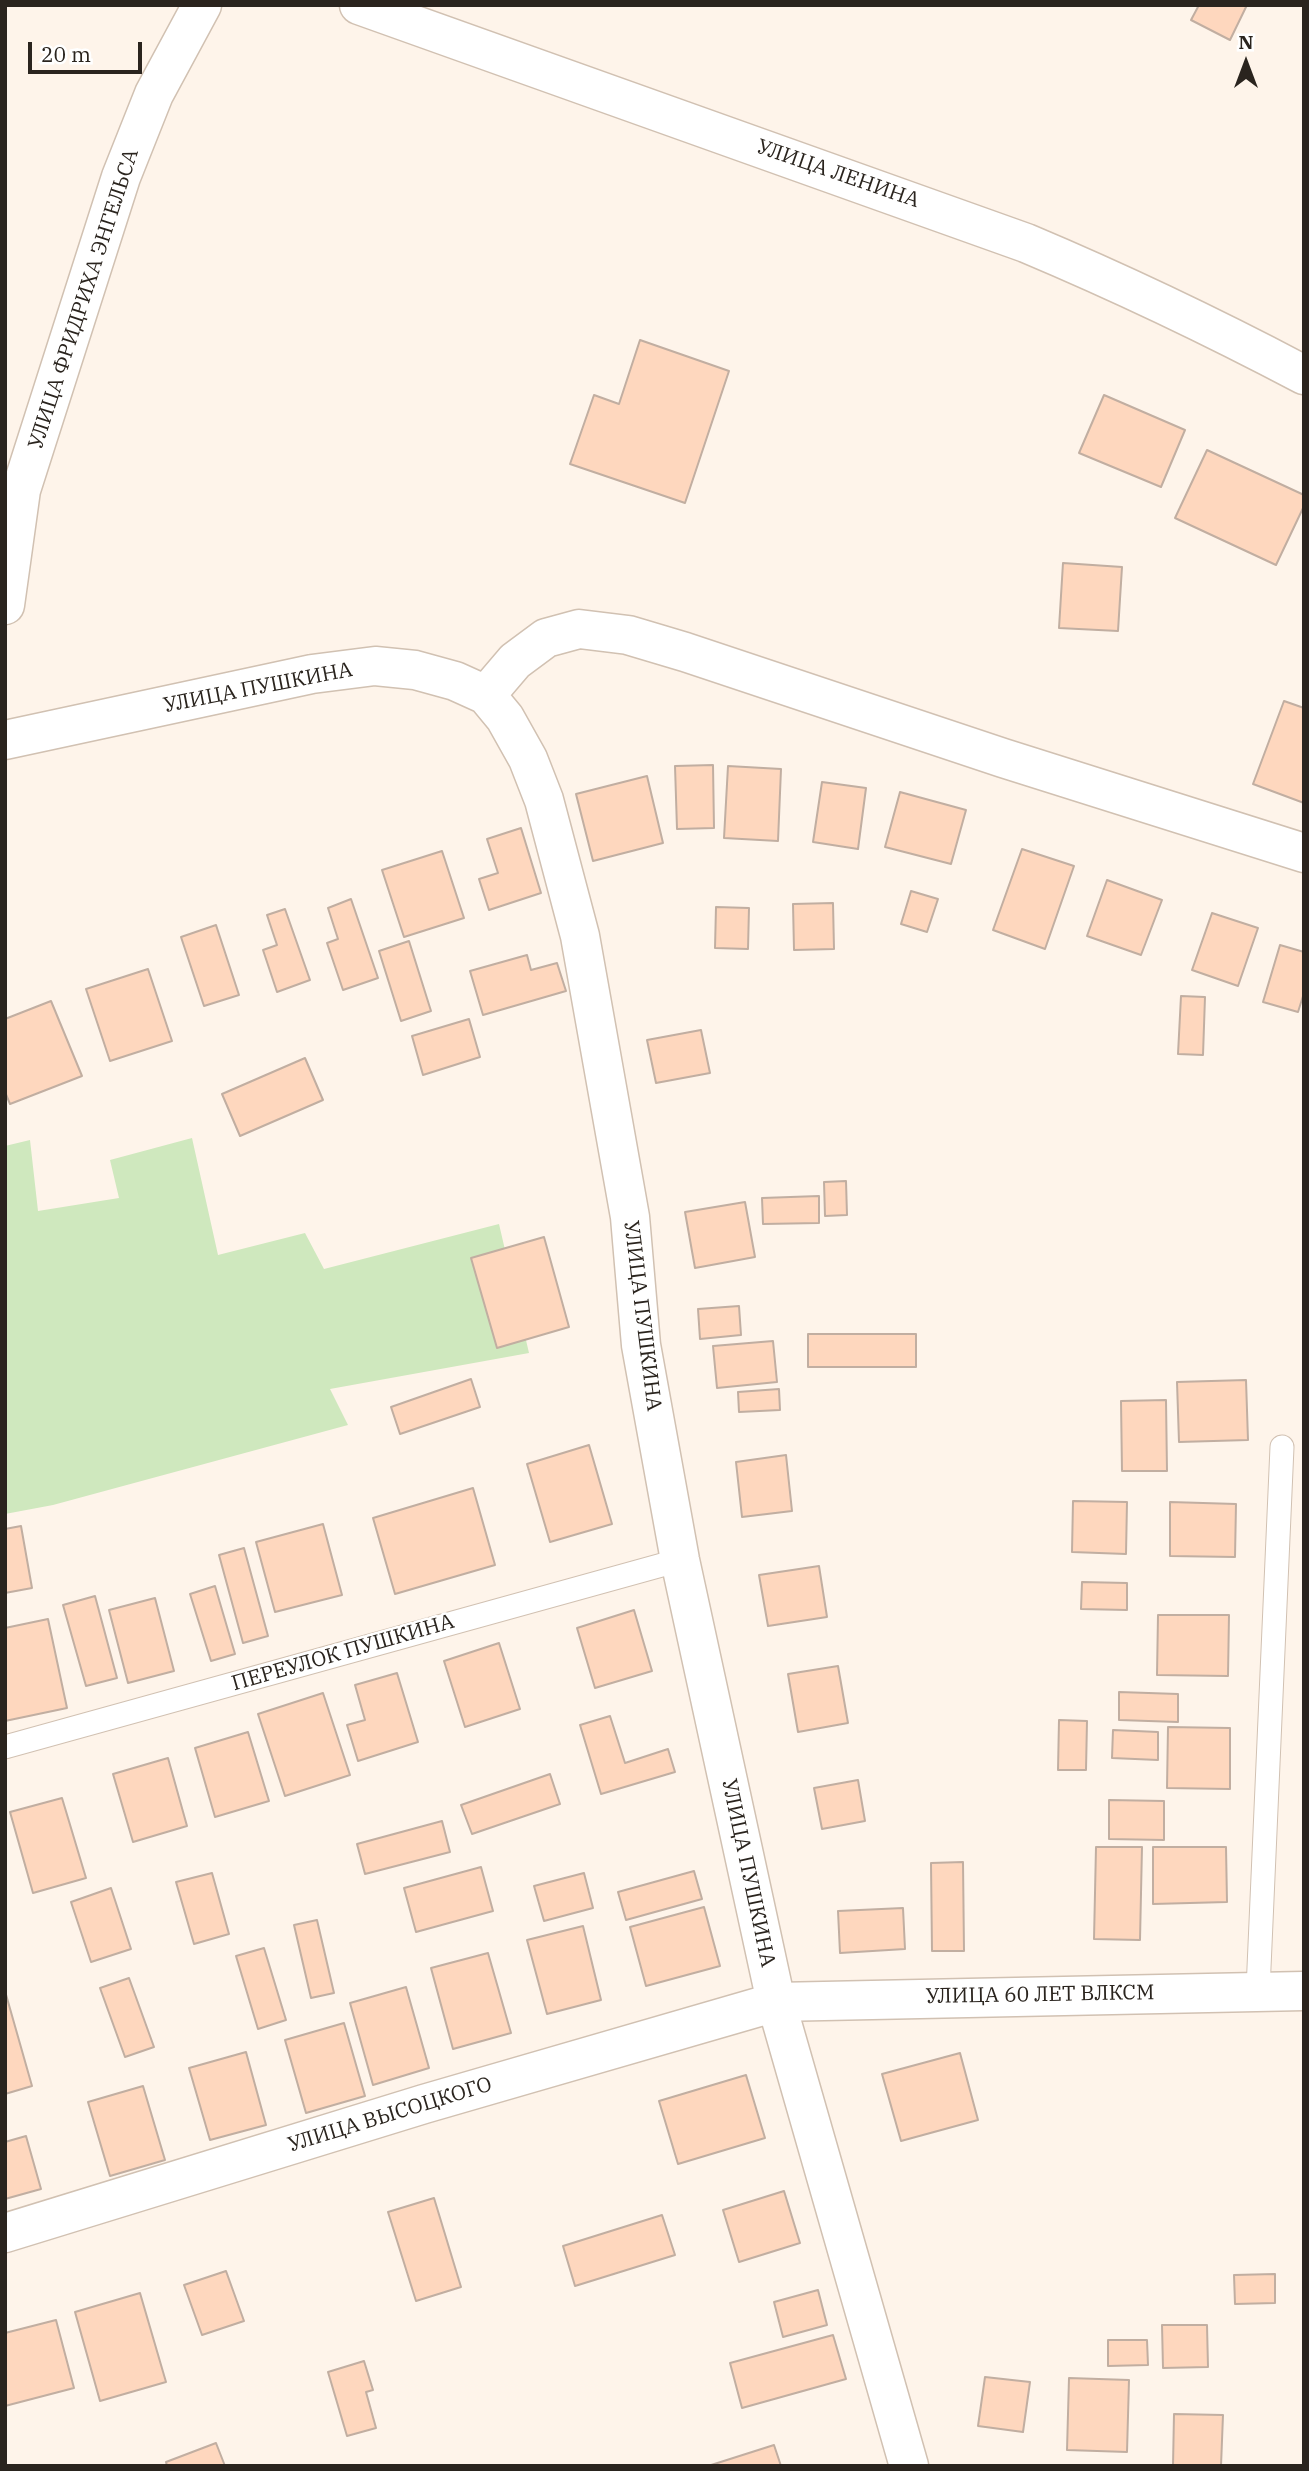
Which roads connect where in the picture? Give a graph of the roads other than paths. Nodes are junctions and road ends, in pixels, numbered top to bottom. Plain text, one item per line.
1 (202, 5) edge
2 (359, 5) edge
3 (1304, 375) edge
4 (5, 605) edge
5 (486, 695) junction
6 (5, 740) edge
7 (1304, 853) edge
8 (1282, 1447) dead end
9 (680, 1560) junction
10 (5, 1747) edge
11 (1258, 1990) junction
12 (1304, 1990) edge
13 (776, 2002) junction
14 (5, 2233) edge
15 (909, 2466) edge

1 - 4 street, УЛИЦА ФРИДРИХА ЭНГЕЛЬСА
2 - 3 street, УЛИЦА ЛЕНИНА
5 - 6 street, УЛИЦА ПУШКИНА
5 - 7 street
5 - 9 street, УЛИЦА ПУШКИНА
8 - 11 lane
9 - 10 lane, ПЕРЕУЛОК ПУШКИНА
9 - 13 street, УЛИЦА ПУШКИНА
11 - 12 street, УЛИЦА 60 ЛЕТ ВЛКСМ
11 - 13 street, УЛИЦА 60 ЛЕТ ВЛКСМ
13 - 14 street, УЛИЦА ВЫСОЦКОГО
13 - 15 street, УЛИЦА ПУШКИНА

